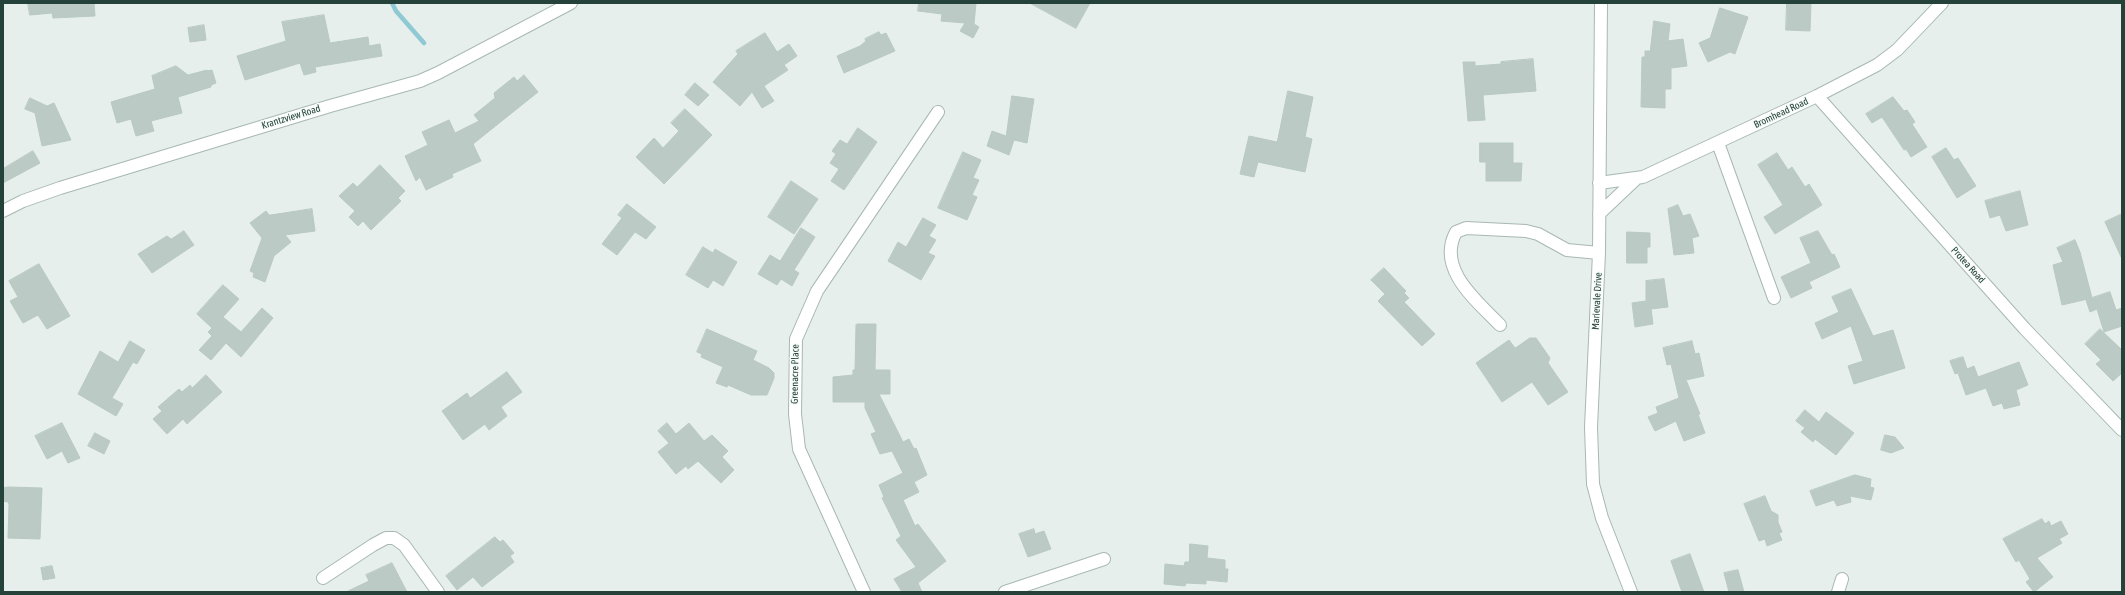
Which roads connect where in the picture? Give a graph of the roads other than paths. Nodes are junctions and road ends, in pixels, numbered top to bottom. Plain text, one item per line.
1 (571, 3) edge
2 (1601, 3) edge
3 (1942, 3) edge
4 (1817, 96) junction
5 (938, 112) dead end
6 (1718, 143) junction
7 (1636, 179) junction
8 (1599, 184) junction
9 (3, 211) edge
10 (1599, 214) junction
11 (1599, 253) junction
12 (1774, 298) dead end
13 (1500, 325) dead end
14 (2122, 430) edge
15 (1104, 560) dead end
16 (323, 578) dead end
17 (1842, 579) dead end
18 (438, 592) edge
19 (864, 592) edge
20 (1005, 592) edge
21 (1630, 592) edge
22 (1838, 592) edge

1 - 9 street, Krantzview Road
2 - 8 street, Marievale Drive
3 - 4 street, Bromhead Road
4 - 6 street, Bromhead Road
4 - 14 street, Protea Road
5 - 19 street, Greenacre Place
6 - 7 street, Bromhead Road
6 - 12 street
7 - 8 street, Bromhead Road
7 - 10 street
8 - 10 street, Marievale Drive
10 - 11 street, Marievale Drive
11 - 13 street
11 - 21 street, Marievale Drive
15 - 20 street
16 - 18 street
17 - 22 street

